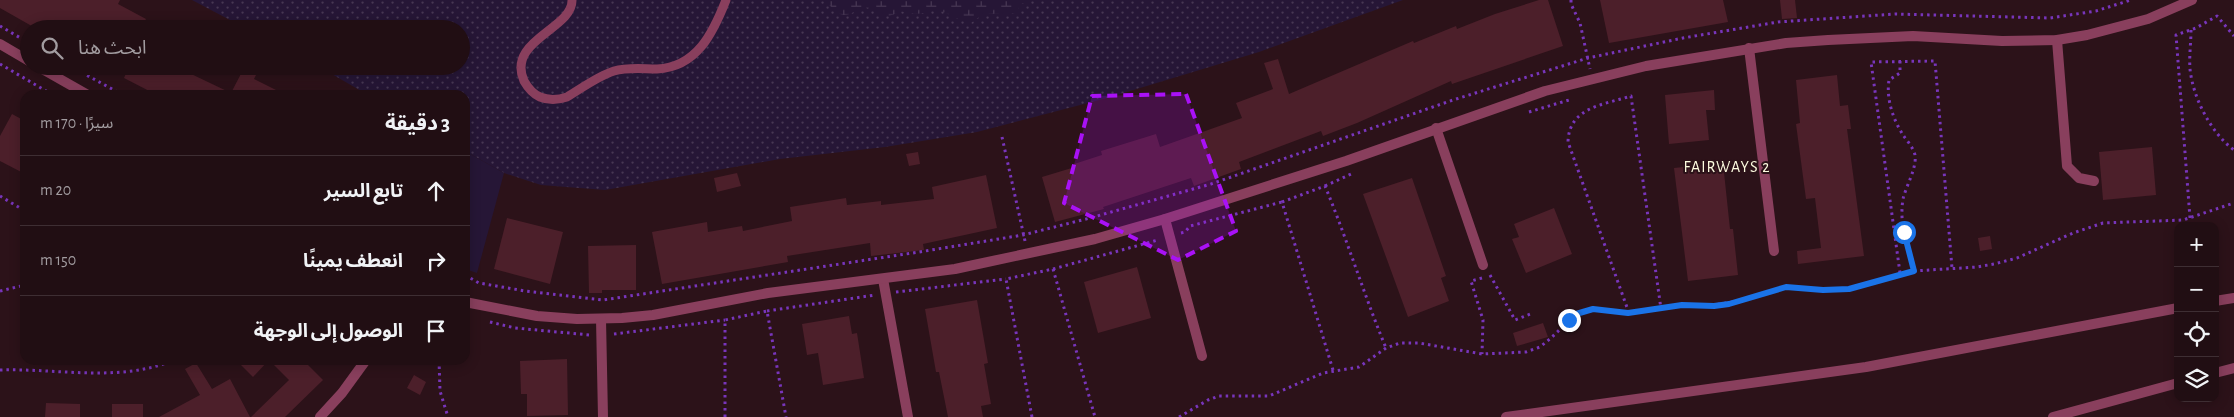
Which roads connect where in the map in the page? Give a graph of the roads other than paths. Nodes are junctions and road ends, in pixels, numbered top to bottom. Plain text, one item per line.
1 (572, 0) edge
2 (726, 0) edge
3 (2192, 0) edge
4 (2057, 40) junction
5 (0, 44) edge
6 (1749, 48) junction
7 (20, 56) edge
8 (53, 75) edge
9 (79, 90) edge
10 (1436, 128) junction
11 (2094, 181) dead end
12 (1164, 219) junction
13 (1774, 250) dead end
14 (1483, 265) dead end
15 (884, 279) junction
16 (470, 297) edge
17 (2234, 298) edge
18 (2219, 300) edge
19 (470, 302) edge
20 (478, 303) junction
21 (2174, 309) edge
22 (601, 319) junction
23 (1202, 356) dead end
24 (362, 365) edge
25 (2234, 368) edge
26 (2219, 372) edge
27 (2174, 384) edge
28 (320, 417) edge
29 (603, 417) edge
30 (908, 417) edge
31 (1506, 417) edge
32 (2053, 417) edge

1 - 2 lane
3 - 4 street
4 - 6 street
4 - 11 street
5 - 7 street
6 - 10 street
6 - 13 street
8 - 9 street
10 - 12 street
10 - 14 street
12 - 15 street
12 - 23 street
15 - 22 street
15 - 30 street
16 - 20 street
17 - 18 street
19 - 20 street
20 - 22 street
21 - 31 street
22 - 29 street
24 - 28 street
25 - 26 street
27 - 32 street

